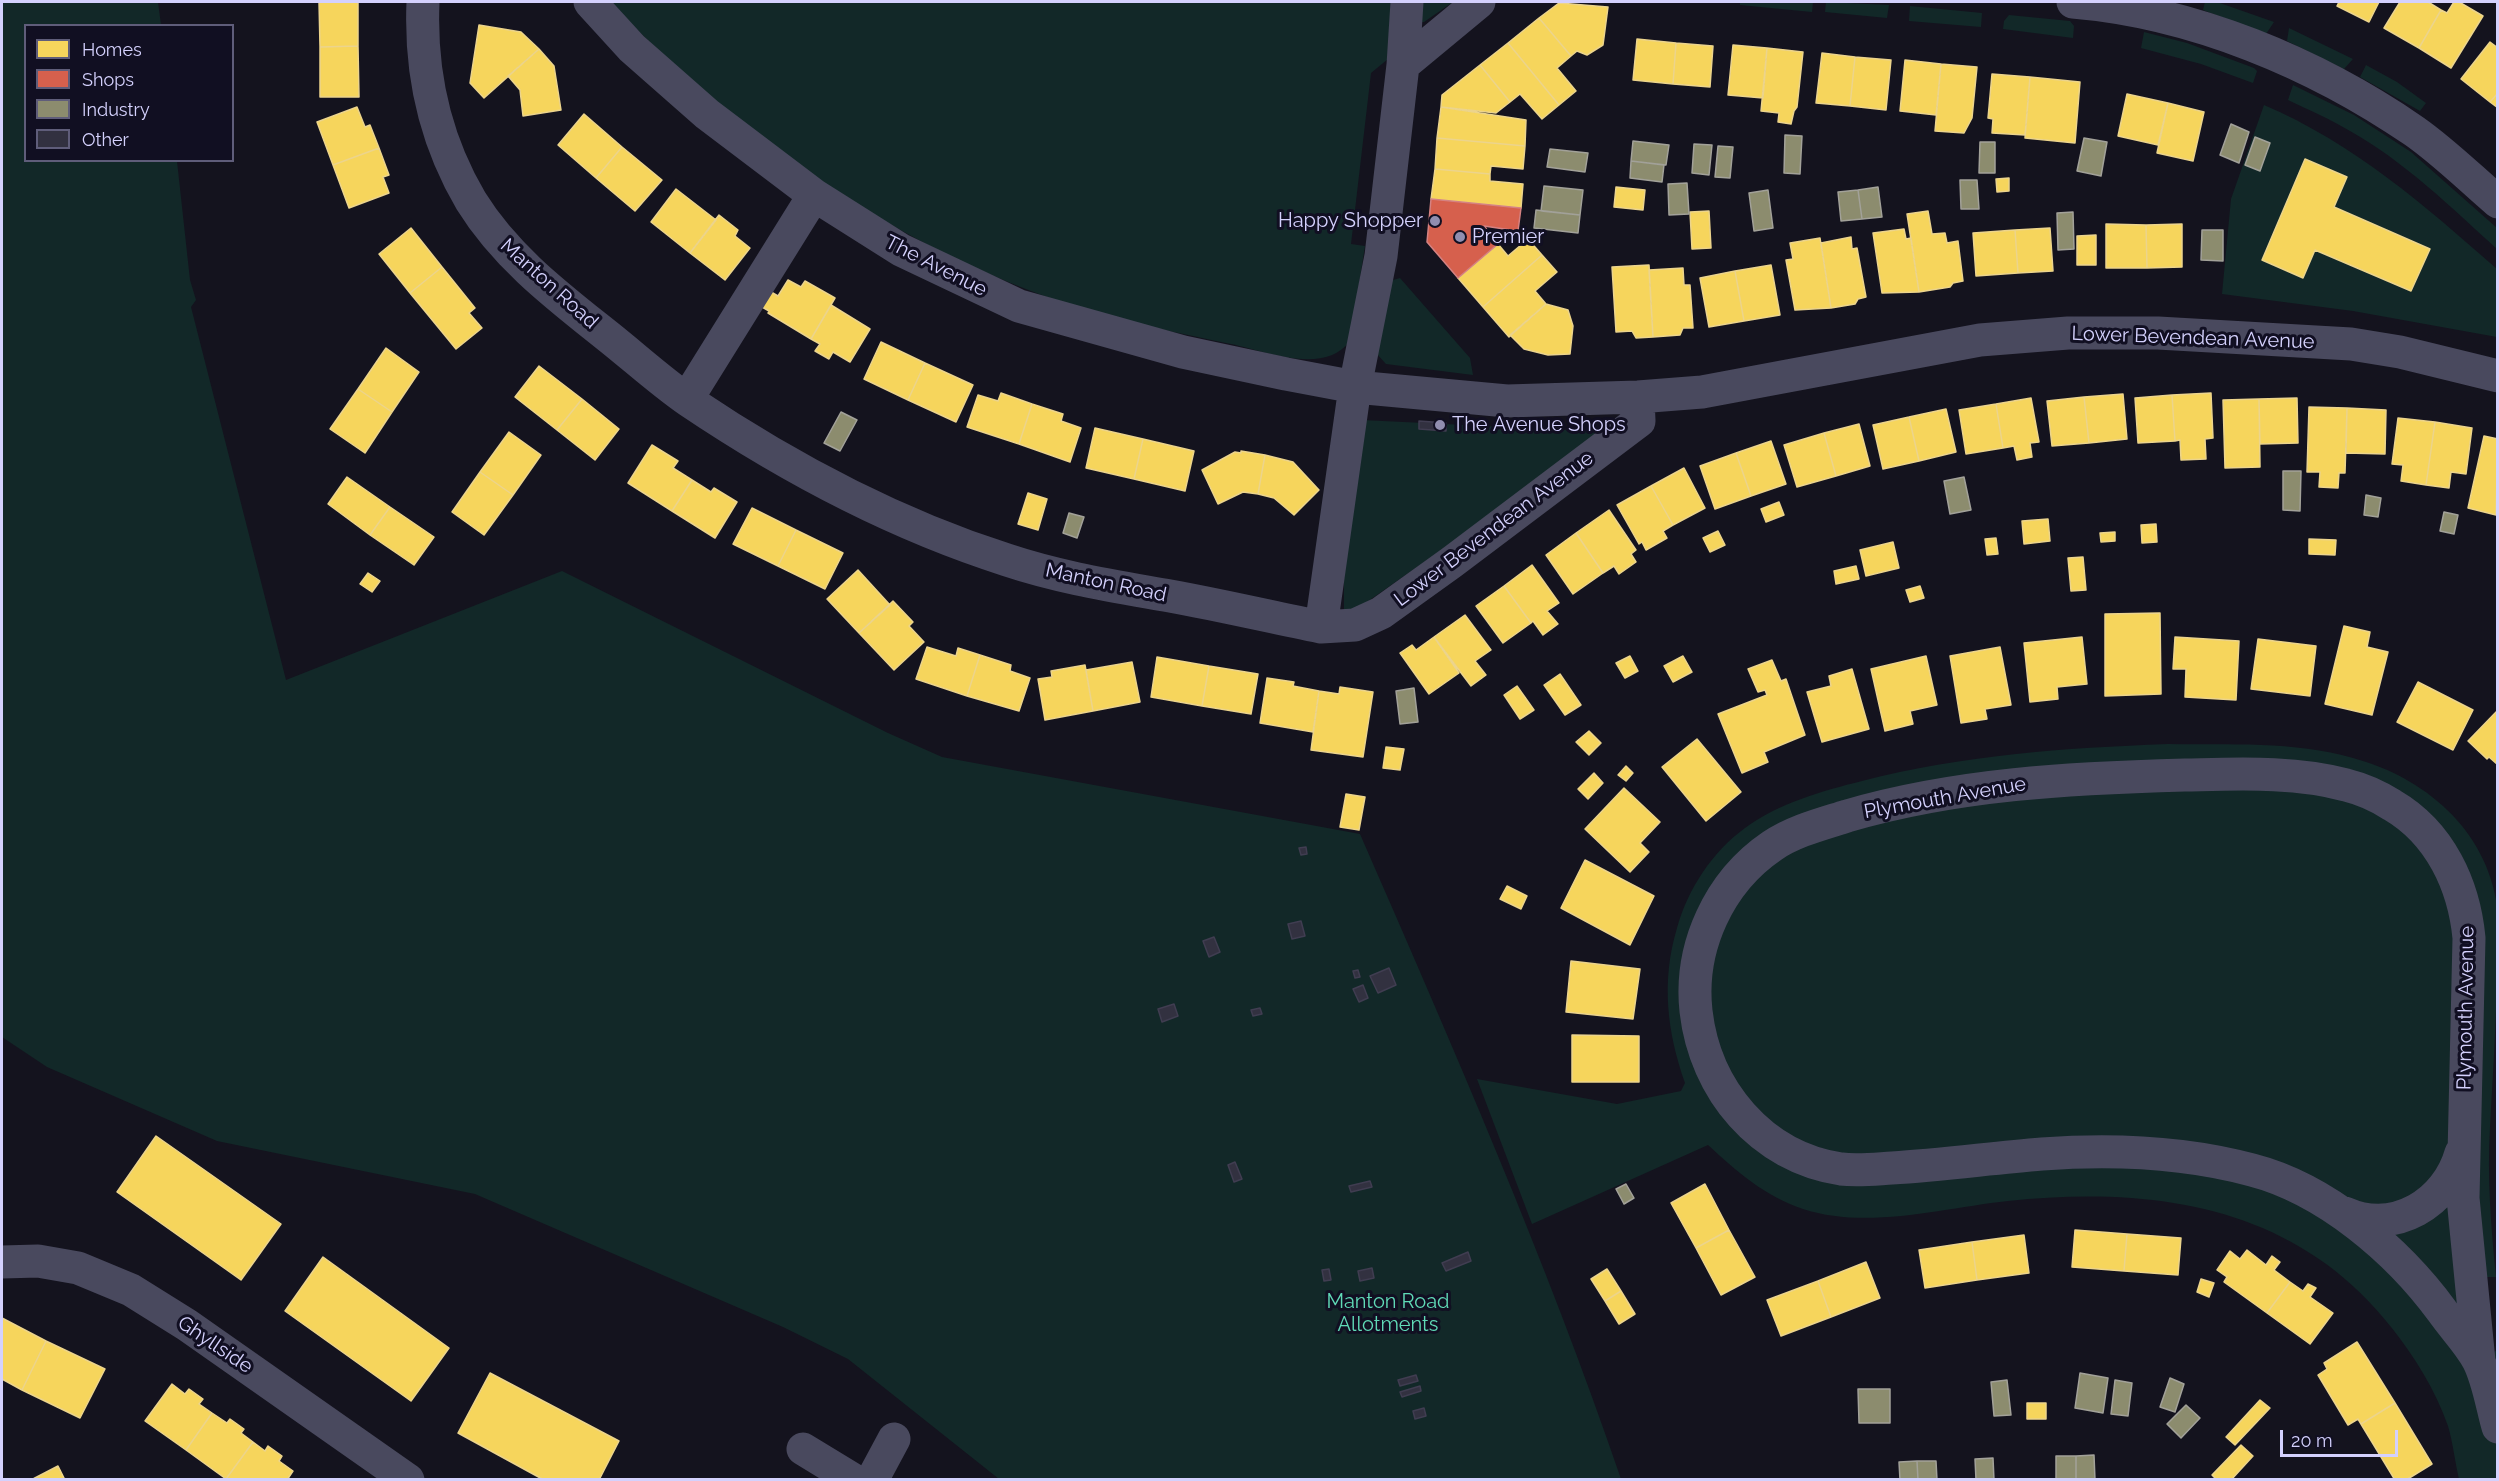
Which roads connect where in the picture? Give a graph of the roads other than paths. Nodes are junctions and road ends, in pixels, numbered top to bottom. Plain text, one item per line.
1 (423, 2) edge
2 (590, 2) edge
3 (1407, 2) edge
4 (1479, 2) edge
5 (2073, 2) edge
6 (1403, 64) junction
7 (814, 195) junction
8 (2498, 202) edge
9 (2498, 376) edge
10 (1355, 387) junction
11 (1638, 397) junction
12 (687, 399) junction
13 (1321, 627) junction
14 (2463, 1142) junction
15 (2335, 1208) junction
16 (2, 1262) edge
17 (2479, 1361) junction
18 (2498, 1427) edge
19 (894, 1439) dead end
20 (803, 1449) dead end
21 (408, 1479) edge
22 (854, 1479) edge
23 (872, 1479) edge

1 - 12 street, Manton Road
2 - 7 street, The Avenue
3 - 6 street
4 - 6 street
5 - 8 street
6 - 10 street
7 - 10 street, The Avenue
7 - 12 street
9 - 11 street, Lower Bevendean Avenue
10 - 11 street, Lower Bevendean Avenue
10 - 13 street
11 - 13 street, Lower Bevendean Avenue
12 - 13 street, Manton Road
14 - 15 street, Plymouth Avenue
14 - 15 street, Plymouth Avenue
14 - 17 street, Plymouth Avenue
15 - 17 street, Plymouth Avenue
16 - 21 street, Ghyllside
17 - 18 street, Plymouth Avenue
19 - 23 street
20 - 22 street

